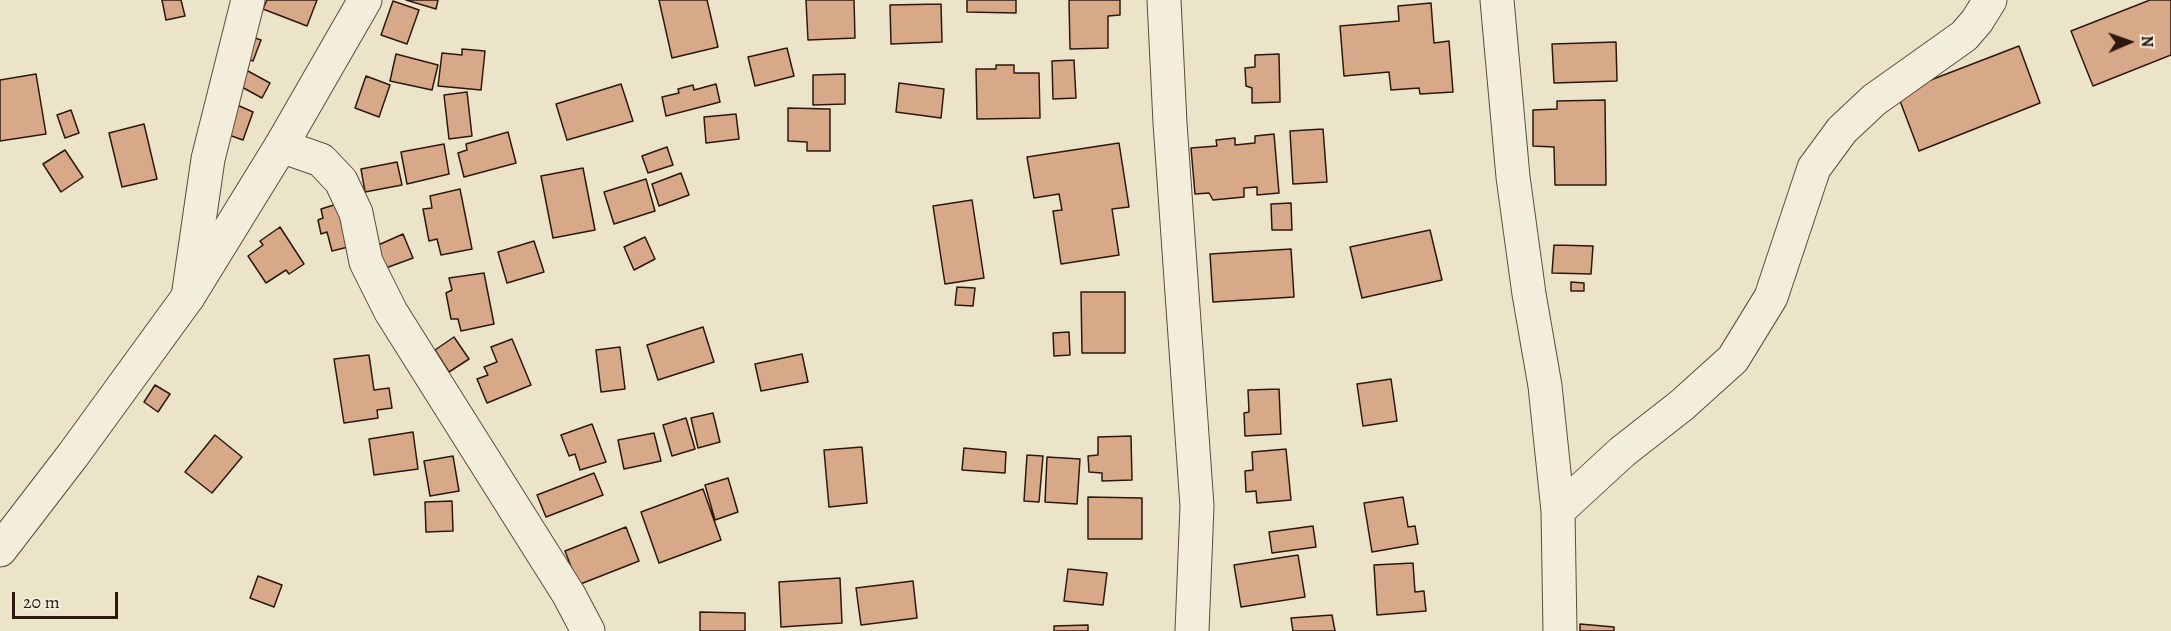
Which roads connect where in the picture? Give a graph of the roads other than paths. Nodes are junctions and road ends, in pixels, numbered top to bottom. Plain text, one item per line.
1 (248, 0) edge
2 (365, 0) edge
3 (1164, 0) edge
4 (1497, 0) edge
5 (1990, 0) edge
6 (281, 146) junction
7 (188, 297) junction
8 (1558, 511) junction
9 (0, 550) edge
10 (588, 631) edge
11 (1192, 631) edge
12 (1560, 631) edge

1 - 7 street
2 - 6 street
3 - 11 street
4 - 8 street
5 - 8 street
6 - 7 street
6 - 10 street
7 - 9 street
8 - 12 street

